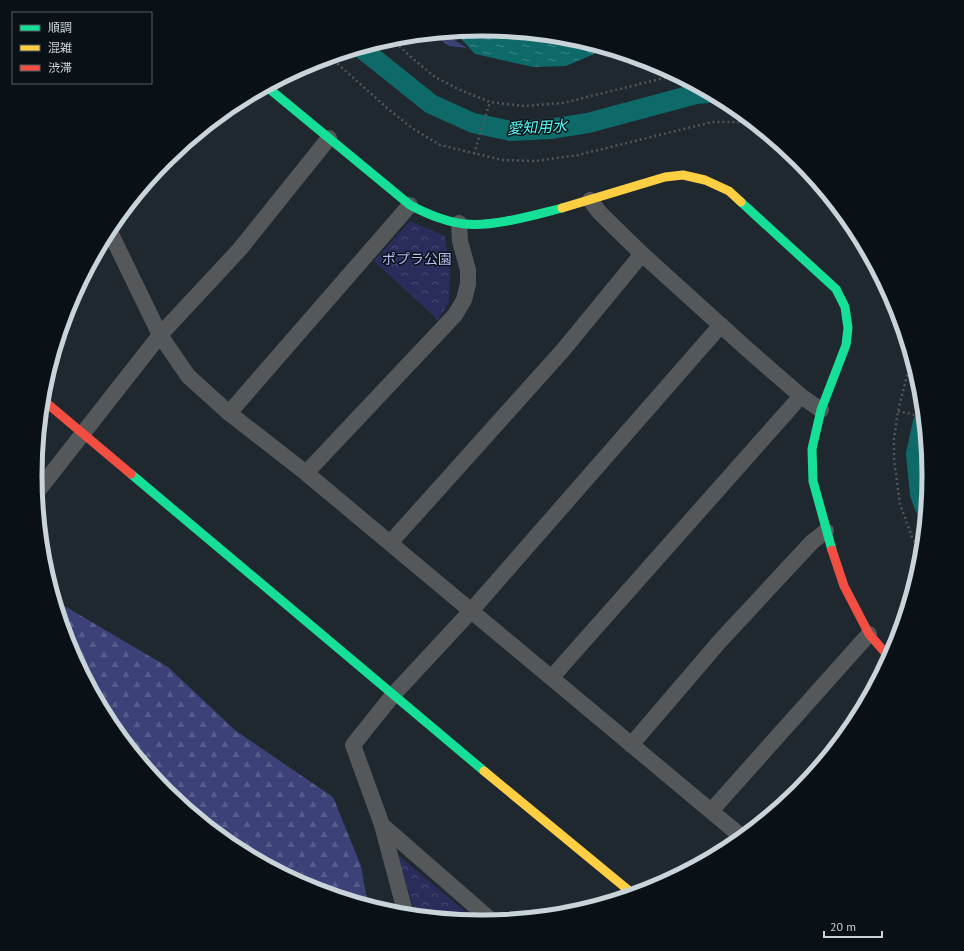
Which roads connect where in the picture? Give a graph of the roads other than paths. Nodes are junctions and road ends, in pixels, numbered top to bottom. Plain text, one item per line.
1 (271, 90) edge
2 (330, 138) junction
3 (590, 200) junction
4 (410, 206) junction
5 (459, 224) junction
6 (113, 238) edge
7 (642, 254) junction
8 (722, 325) junction
9 (160, 335) junction
10 (801, 396) junction
11 (48, 404) edge
12 (821, 410) junction
13 (229, 413) junction
14 (84, 434) junction
15 (306, 473) junction
16 (42, 485) edge
17 (826, 531) junction
18 (390, 543) junction
19 (471, 611) junction
20 (869, 634) junction
21 (885, 651) edge
22 (552, 677) junction
23 (393, 695) junction
24 (631, 745) junction
25 (711, 811) junction
26 (382, 825) junction
27 (737, 833) edge
28 (628, 890) edge
29 (404, 908) edge
30 (485, 915) edge

1 - 2 street
2 - 4 street
2 - 9 street
3 - 5 street
3 - 7 street
3 - 12 street
4 - 5 street
4 - 13 street
5 - 15 street
6 - 9 street
7 - 8 street
7 - 18 street
8 - 10 street
8 - 19 street
9 - 13 street
9 - 14 street
10 - 12 street
10 - 22 street
11 - 14 street
12 - 17 street
13 - 15 street
14 - 16 street
14 - 23 street
15 - 18 street
17 - 20 street
17 - 24 street
18 - 19 street
19 - 22 street
19 - 23 street
20 - 21 street
20 - 25 street
22 - 24 street
23 - 26 street
23 - 28 street
24 - 25 street
25 - 27 street
26 - 29 street
26 - 30 street

